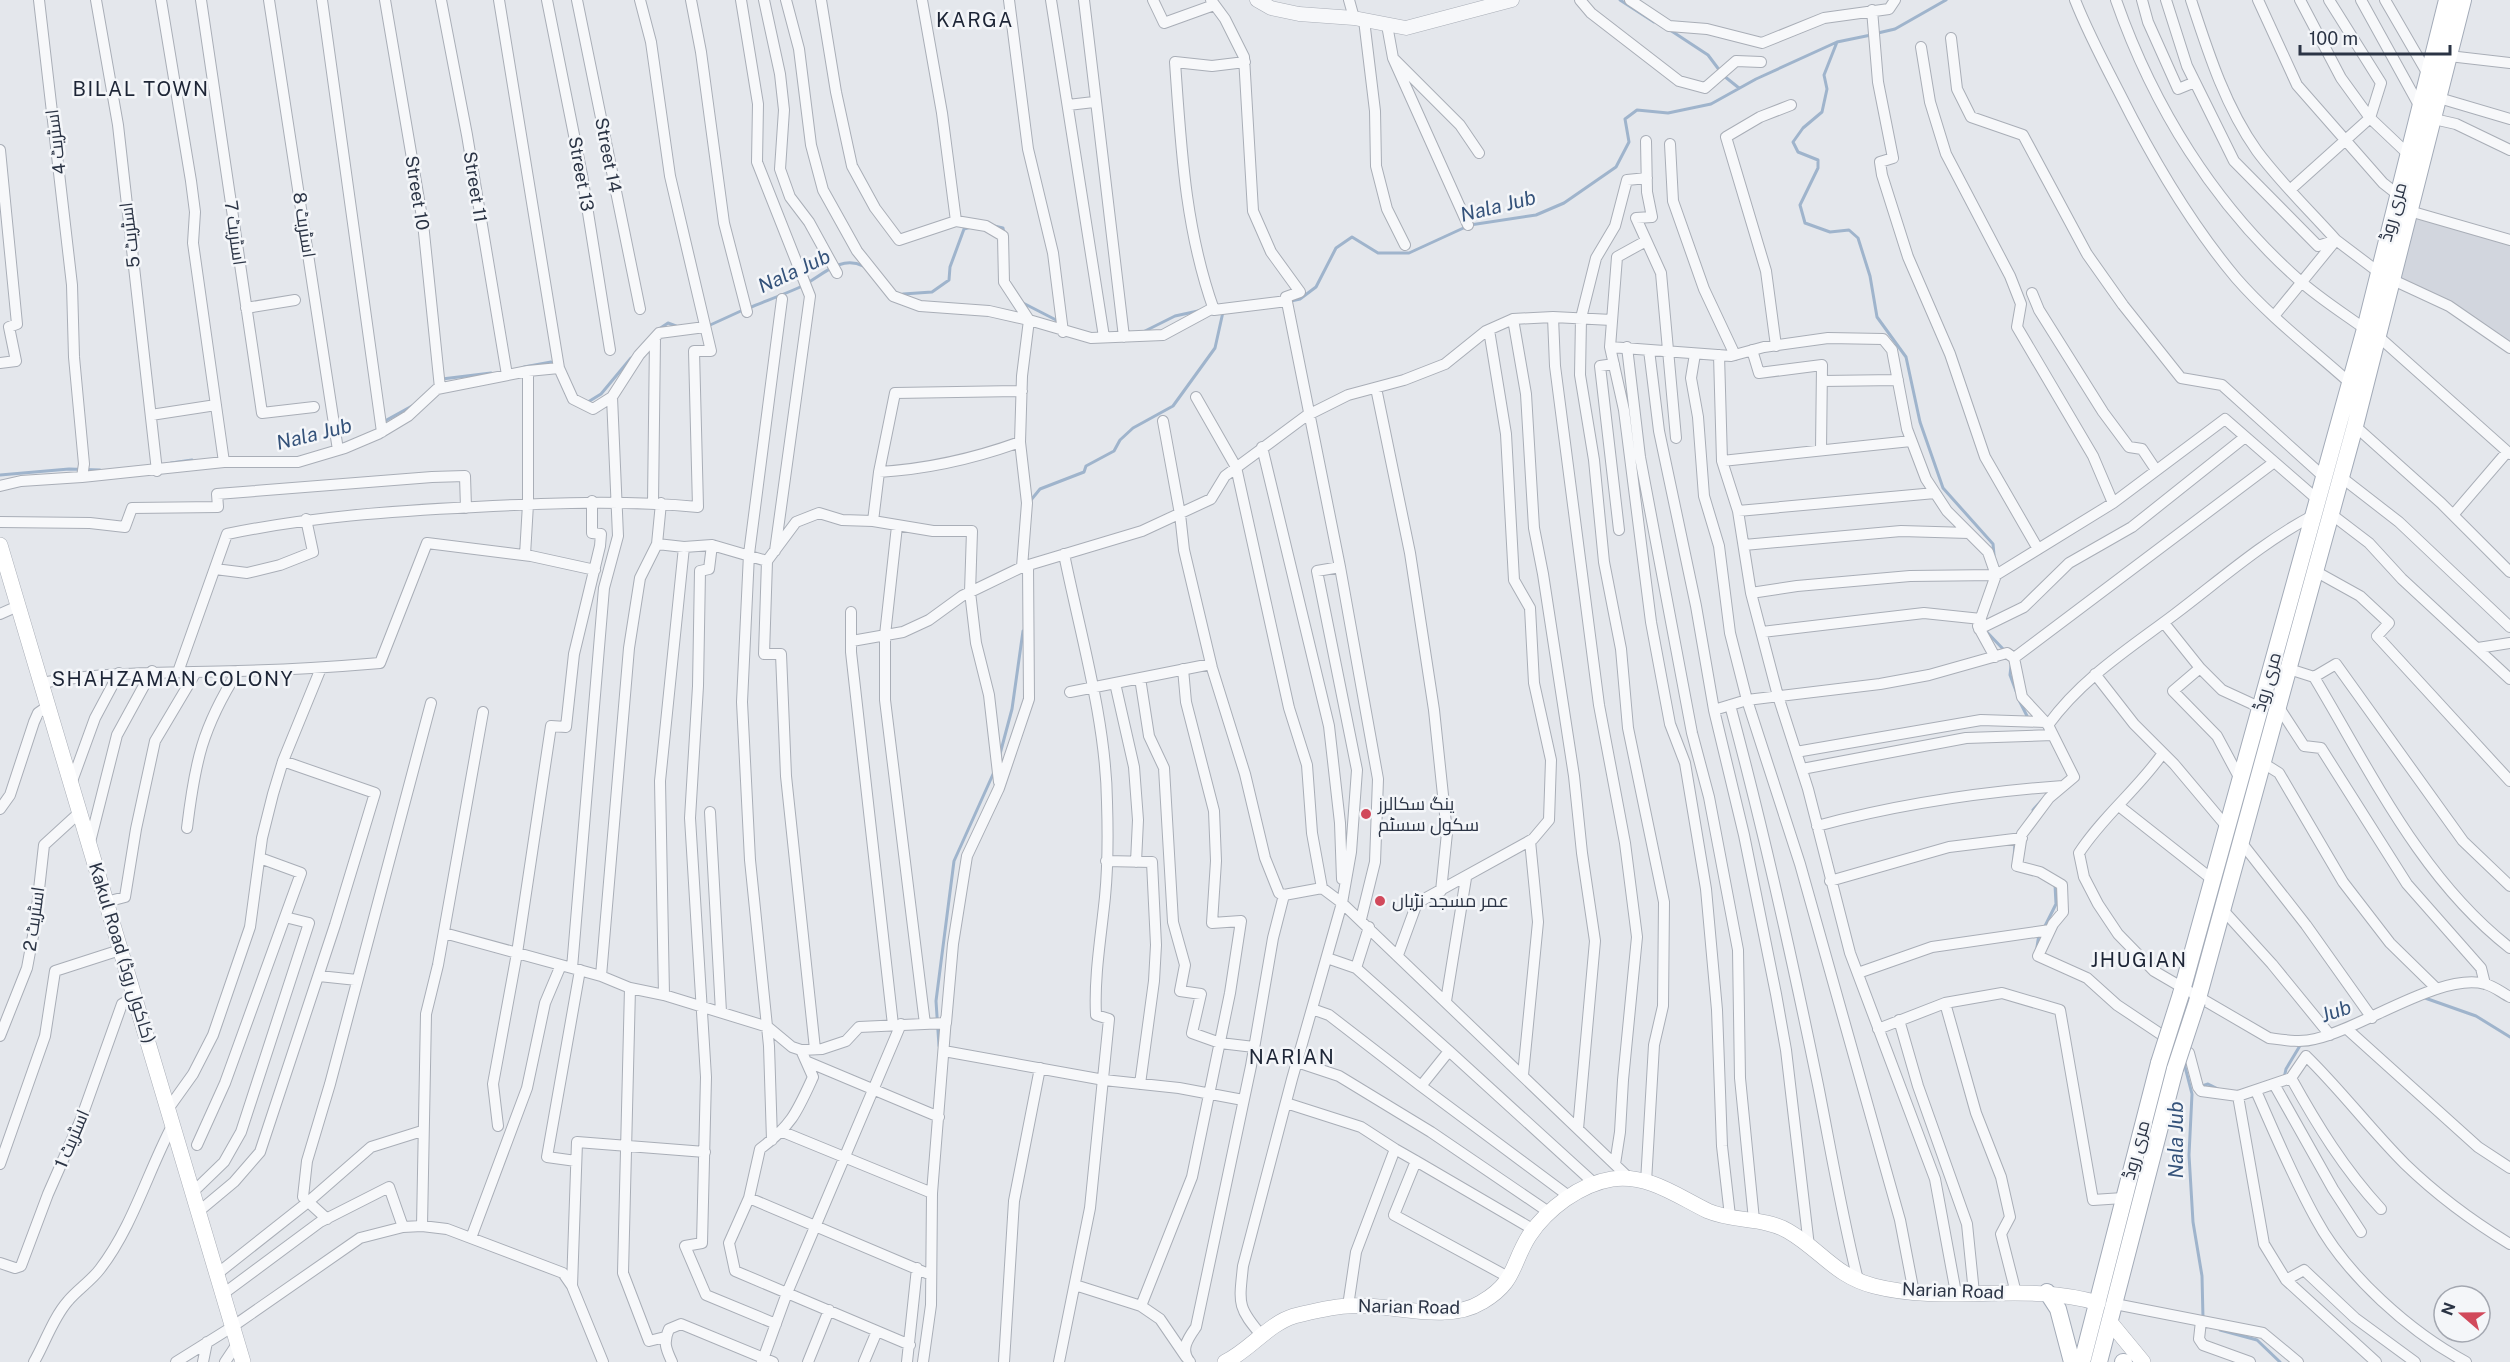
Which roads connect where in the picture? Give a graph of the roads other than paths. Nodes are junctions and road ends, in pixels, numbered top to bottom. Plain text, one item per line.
1 (39, 0) edge
2 (96, 0) edge
3 (161, 0) edge
4 (201, 0) edge
5 (269, 0) edge
6 (322, 0) edge
7 (385, 0) edge
8 (441, 0) edge
9 (499, 0) edge
10 (547, 0) edge
11 (577, 0) edge
12 (640, 0) edge
13 (691, 0) edge
14 (741, 0) edge
15 (764, 0) edge
16 (786, 0) edge
17 (821, 0) edge
18 (922, 0) edge
19 (1009, 0) edge
20 (1051, 0) edge
21 (1084, 0) edge
22 (1153, 0) edge
23 (1257, 0) edge
24 (1349, 0) edge
25 (1512, 0) edge
26 (1580, 0) edge
27 (1630, 0) edge
28 (1895, 0) edge
29 (2075, 0) edge
30 (2116, 0) edge
31 (2142, 0) edge
32 (2166, 0) edge
33 (2191, 0) edge
34 (2258, 0) edge
35 (2300, 0) edge
36 (2329, 0) edge
37 (2361, 0) edge
38 (2385, 0) edge
39 (2447, 0) edge
40 (2463, 0) edge
41 (1213, 3) edge
42 (1476, 5) edge
43 (1872, 10) junction
44 (1359, 19) junction
45 (1387, 24) junction
46 (1951, 38) dead end
47 (1921, 47) dead end
48 (2449, 56) junction
49 (1393, 58) junction
50 (1245, 62) junction
51 (1761, 62) dead end
52 (2510, 63) edge
53 (2429, 77) junction
54 (2195, 82) junction
55 (2439, 98) junction
56 (1094, 102) junction
57 (1068, 105) junction
58 (1791, 105) dead end
59 (2420, 108) junction
60 (2370, 118) junction
61 (2510, 119) edge
62 (2433, 120) junction
63 (1646, 141) dead end
64 (2347, 141) junction
65 (1670, 144) dead end
66 (0, 150) edge
67 (2510, 150) edge
68 (1479, 153) dead end
69 (2408, 154) junction
70 (1647, 178) junction
71 (2291, 189) junction
72 (2396, 201) junction
73 (2411, 211) junction
74 (956, 221) junction
75 (1468, 225) dead end
76 (1646, 240) junction
77 (2336, 240) junction
78 (2510, 240) edge
79 (1405, 244) dead end
80 (2377, 271) junction
81 (837, 273) dead end
82 (2393, 280) junction
83 (2301, 282) junction
84 (2032, 293) dead end
85 (782, 299) dead end
86 (295, 300) dead end
87 (1287, 301) junction
88 (246, 308) junction
89 (1213, 308) junction
90 (640, 309) dead end
91 (747, 312) dead end
92 (1552, 316) junction
93 (2274, 316) junction
94 (1581, 318) junction
95 (1513, 319) junction
96 (1029, 320) junction
97 (1611, 320) junction
98 (705, 327) junction
99 (1489, 330) junction
100 (1063, 332) junction
101 (2372, 333) junction
102 (1125, 337) junction
103 (655, 338) junction
104 (1104, 338) junction
105 (1776, 346) junction
106 (1610, 347) junction
107 (1627, 347) junction
108 (2510, 348) edge
109 (610, 350) dead end
110 (1649, 350) junction
111 (1752, 350) junction
112 (1670, 352) junction
113 (1695, 354) junction
114 (1719, 355) junction
115 (1735, 355) junction
116 (0, 363) edge
117 (1614, 364) junction
118 (559, 368) junction
119 (528, 371) junction
120 (507, 375) junction
121 (1898, 380) junction
122 (1821, 381) junction
123 (2350, 383) junction
124 (440, 388) junction
125 (1376, 388) junction
126 (1022, 391) junction
127 (612, 396) junction
128 (1196, 398) dead end
129 (216, 405) junction
130 (314, 407) dead end
131 (1310, 414) junction
132 (151, 415) junction
133 (1163, 421) dead end
134 (2355, 426) junction
135 (382, 432) junction
136 (2245, 437) junction
137 (1676, 438) dead end
138 (1911, 441) junction
139 (1020, 442) junction
140 (1262, 447) junction
141 (338, 450) junction
142 (1821, 450) junction
143 (2509, 453) edge
144 (1722, 461) junction
145 (224, 462) junction
146 (2273, 463) junction
147 (1236, 467) junction
148 (2156, 470) junction
149 (157, 471) junction
150 (879, 472) junction
151 (82, 477) junction
152 (2324, 477) junction
153 (2341, 477) junction
154 (0, 486) edge
155 (1935, 493) junction
156 (592, 501) junction
157 (618, 502) junction
158 (657, 503) junction
159 (2113, 503) junction
160 (528, 504) junction
161 (466, 508) junction
162 (2316, 508) junction
163 (1738, 511) junction
164 (1180, 514) junction
165 (2331, 514) junction
166 (2453, 515) junction
167 (306, 519) junction
168 (873, 521) junction
169 (0, 522) edge
170 (897, 526) junction
171 (1619, 530) dead end
172 (1969, 533) junction
173 (657, 544) junction
174 (0, 545) edge
175 (712, 545) junction
176 (1743, 545) junction
177 (684, 547) junction
178 (2038, 549) junction
179 (775, 552) junction
180 (749, 554) junction
181 (1064, 554) junction
182 (525, 555) junction
183 (767, 561) junction
184 (1025, 566) junction
185 (1340, 567) junction
186 (214, 569) junction
187 (595, 570) junction
188 (2315, 571) junction
189 (2510, 572) edge
190 (1996, 575) junction
191 (970, 592) junction
192 (1751, 593) junction
193 (18, 606) junction
194 (851, 612) dead end
195 (0, 614) edge
196 (2164, 623) junction
197 (1980, 624) junction
198 (2510, 627) edge
199 (1762, 632) junction
200 (885, 635) junction
201 (852, 641) junction
202 (2510, 642) edge
203 (2478, 648) junction
204 (1995, 657) junction
205 (2014, 658) junction
206 (1211, 664) junction
207 (321, 668) junction
208 (2200, 668) junction
209 (1183, 669) junction
210 (152, 671) junction
211 (238, 671) junction
212 (178, 672) junction
213 (196, 672) junction
214 (118, 673) junction
215 (2095, 674) junction
216 (2287, 676) junction
217 (2314, 677) junction
218 (1140, 678) junction
219 (2267, 679) junction
220 (2510, 679) edge
221 (41, 683) junction
222 (1115, 683) junction
223 (1092, 688) junction
224 (1070, 692) dead end
225 (1778, 696) junction
226 (1747, 700) junction
227 (431, 703) dead end
228 (1730, 705) junction
229 (48, 706) junction
230 (2278, 706) junction
231 (2259, 707) junction
232 (1714, 710) junction
233 (483, 712) dead end
234 (2049, 727) junction
235 (1796, 752) junction
236 (2163, 753) junction
237 (283, 761) junction
238 (2263, 763) junction
239 (1802, 770) junction
240 (2240, 779) junction
241 (2510, 780) edge
242 (71, 784) junction
243 (2064, 786) junction
244 (999, 789) junction
245 (2119, 806) junction
246 (0, 809) edge
247 (710, 812) dead end
248 (79, 813) junction
249 (1817, 826) junction
250 (2227, 827) junction
251 (187, 828) dead end
252 (2022, 838) junction
253 (1530, 842) junction
254 (2241, 842) junction
255 (89, 846) junction
256 (260, 858) junction
257 (1106, 861) junction
258 (1136, 862) junction
259 (1466, 878) junction
260 (2213, 880) junction
261 (1830, 881) junction
262 (2510, 886) edge
263 (1322, 888) junction
264 (1441, 891) junction
265 (1284, 895) junction
266 (106, 902) junction
267 (1342, 903) junction
268 (2223, 910) junction
269 (285, 917) junction
270 (1365, 923) junction
271 (2050, 930) junction
272 (444, 933) junction
273 (2510, 948) edge
274 (120, 950) junction
275 (517, 953) junction
276 (1398, 955) junction
277 (1327, 958) junction
278 (561, 965) junction
279 (1356, 968) junction
280 (576, 969) junction
281 (1857, 973) junction
282 (319, 976) junction
283 (601, 976) junction
284 (357, 980) junction
285 (2485, 984) junction
286 (630, 988) junction
287 (2438, 988) junction
288 (664, 995) junction
289 (134, 997) junction
290 (2510, 997) edge
291 (1446, 1001) junction
292 (1945, 1002) junction
293 (703, 1006) junction
294 (1312, 1009) junction
295 (721, 1012) junction
296 (946, 1018) junction
297 (2372, 1018) junction
298 (1899, 1020) junction
299 (897, 1024) junction
300 (925, 1024) junction
301 (768, 1027) junction
302 (1878, 1029) junction
303 (2347, 1029) junction
304 (2330, 1035) junction
305 (0, 1036) edge
306 (2313, 1040) junction
307 (1220, 1043) junction
308 (1254, 1047) junction
309 (815, 1049) junction
310 (801, 1050) junction
311 (1449, 1050) junction
312 (944, 1051) junction
313 (2306, 1056) junction
314 (808, 1062) junction
315 (1297, 1062) junction
316 (1040, 1068) junction
317 (1523, 1075) junction
318 (2291, 1078) junction
319 (1104, 1080) junction
320 (1140, 1084) junction
321 (2274, 1084) junction
322 (1421, 1086) junction
323 (875, 1090) junction
324 (2256, 1091) junction
325 (1210, 1094) junction
326 (2238, 1096) junction
327 (1243, 1100) junction
328 (1286, 1103) junction
329 (168, 1109) junction
330 (939, 1117) junction
331 (173, 1124) junction
332 (498, 1126) dead end
333 (1578, 1129) junction
334 (422, 1131) junction
335 (783, 1132) junction
336 (772, 1140) junction
337 (197, 1145) dead end
338 (626, 1147) junction
339 (1395, 1149) junction
340 (705, 1152) junction
341 (846, 1157) junction
342 (576, 1161) junction
343 (1416, 1161) junction
344 (0, 1164) edge
345 (1615, 1164) junction
346 (2510, 1168) edge
347 (1629, 1178) junction
348 (1646, 1182) junction
349 (1595, 1184) junction
350 (193, 1192) junction
351 (932, 1193) junction
352 (749, 1197) junction
353 (1570, 1197) junction
354 (308, 1202) junction
355 (2121, 1204) junction
356 (2381, 1209) dead end
357 (198, 1212) junction
358 (1550, 1213) junction
359 (2138, 1214) junction
360 (1730, 1216) junction
361 (327, 1219) junction
362 (1754, 1220) junction
363 (422, 1226) junction
364 (816, 1226) junction
365 (403, 1227) junction
366 (1534, 1230) junction
367 (2361, 1232) dead end
368 (471, 1238) junction
369 (2510, 1244) edge
370 (1809, 1246) junction
371 (1, 1266) edge
372 (917, 1269) junction
373 (217, 1274) junction
374 (931, 1275) junction
375 (1510, 1278) junction
376 (1858, 1280) junction
377 (2286, 1280) junction
378 (1075, 1285) junction
379 (572, 1286) junction
380 (2047, 1292) junction
381 (787, 1293) junction
382 (1914, 1293) junction
383 (1956, 1293) junction
384 (1974, 1293) junction
385 (2016, 1293) junction
386 (223, 1294) junction
387 (2098, 1303) junction
388 (2115, 1304) junction
389 (1141, 1306) junction
390 (1348, 1306) junction
391 (829, 1310) junction
392 (2201, 1321) junction
393 (2110, 1322) junction
394 (776, 1324) junction
395 (232, 1327) junction
396 (877, 1331) junction
397 (1262, 1336) junction
398 (665, 1337) junction
399 (207, 1342) junction
400 (237, 1344) junction
401 (910, 1345) junction
402 (190, 1357) edge
403 (1188, 1360) edge
404 (766, 1361) edge
405 (34, 1362) edge
406 (176, 1362) edge
407 (203, 1362) edge
408 (225, 1362) edge
409 (243, 1362) edge
410 (603, 1362) edge
411 (672, 1362) edge
412 (808, 1362) edge
413 (864, 1362) edge
414 (907, 1362) edge
415 (923, 1362) edge
416 (1004, 1362) edge
417 (1059, 1362) edge
418 (1225, 1362) edge
419 (2072, 1362) edge
420 (2082, 1362) edge
421 (2100, 1362) edge
422 (2143, 1362) edge
423 (2250, 1362) edge
424 (2298, 1362) edge
425 (2376, 1362) edge
426 (2415, 1362) edge
427 (2466, 1362) edge

1 - 151 street, اسٹریٹ 4
2 - 132 street, اسٹریٹ 5
3 - 129 street
4 - 88 street, اسٹریٹ 7
5 - 141 street, اسٹریٹ 8
6 - 135 street
7 - 124 street, Street 10
8 - 120 street, Street 11
9 - 118 street
10 - 109 street, Street 13
11 - 90 street, Street 14
12 - 98 street
13 - 91 street
14 - 179 street
15 - 81 street
16 - 96 street
17 - 74 street
18 - 74 street
19 - 100 street
20 - 57 street
21 - 56 street
22 - 41 street
23 - 44 street
24 - 44 street
25 - 42 street
26 - 51 street
27 - 43 street
28 - 43 street
29 - 93 street
30 - 83 street
31 - 54 street
32 - 54 street
33 - 71 street
34 - 64 street
35 - 60 street
36 - 60 street
37 - 59 street
38 - 53 street
39 - 53 main road, مری روڈ
40 - 48 main road, مری روڈ
41 - 50 street
42 - 45 street
43 - 178 street
44 - 45 street
44 - 79 street
45 - 49 street
46 - 152 street
47 - 159 street
48 - 52 street
48 - 55 main road, مری روڈ
49 - 68 street
49 - 75 street
50 - 87 street
50 - 89 street
53 - 59 main road, مری روڈ
54 - 77 street
55 - 61 street
55 - 62 main road, مری روڈ
56 - 57 street
56 - 102 street
57 - 104 street
58 - 105 street
59 - 69 main road, مری روڈ
60 - 64 street
60 - 69 street
62 - 67 street
62 - 73 main road, مری روڈ
63 - 70 street
64 - 71 street
64 - 72 street
65 - 115 street
66 - 116 street
69 - 72 main road, مری روڈ
70 - 76 street
70 - 94 street
71 - 77 street
72 - 73 street
72 - 80 main road, مری روڈ
73 - 78 street
73 - 82 main road, مری روڈ
74 - 96 street
76 - 97 street
76 - 112 street
77 - 80 street
77 - 83 street
80 - 101 main road, مری روڈ
82 - 101 main road, مری روڈ
82 - 108 street
83 - 93 street
83 - 101 street
84 - 148 street
85 - 180 street
86 - 88 street
87 - 89 street
87 - 131 street
88 - 130 street, اسٹریٹ 7
89 - 102 street
92 - 94 street
92 - 95 street
92 - 345 street
93 - 123 street
94 - 97 street
94 - 348 street
95 - 99 street
95 - 333 street
96 - 100 street
96 - 126 street
97 - 106 street
98 - 103 street
98 - 158 street
99 - 125 street
99 - 253 street
100 - 104 street
101 - 123 main road, مری روڈ
101 - 134 main road, مری روڈ
101 - 143 street
102 - 104 street
103 - 127 street
103 - 158 street
105 - 111 street
105 - 121 street
106 - 107 street
106 - 117 street
107 - 110 street
107 - 362 street
110 - 112 street
110 - 232 street
111 - 115 street
111 - 122 street
112 - 113 street
112 - 137 street
113 - 114 street
113 - 226 street
114 - 115 street
114 - 144 street
117 - 171 street
117 - 360 street
118 - 119 street
118 - 127 street
119 - 120 street
119 - 160 street
120 - 124 street
121 - 122 street
121 - 138 street
122 - 142 street
123 - 152 main road, مری روڈ
124 - 135 street
125 - 131 street
125 - 264 street
126 - 139 street
126 - 150 street
127 - 157 street
128 - 147 street
129 - 132 street
129 - 145 street
131 - 140 street
131 - 185 street
132 - 149 street, اسٹریٹ 5
133 - 164 street
134 - 153 main road, مری روڈ
134 - 166 street
135 - 141 street
136 - 146 street
136 - 148 street
136 - 197 street
138 - 142 street
138 - 155 street
139 - 150 street
139 - 184 street
140 - 147 street
140 - 267 street
141 - 145 street
142 - 144 street
143 - 166 street
144 - 163 street
145 - 149 street
146 - 162 street
146 - 205 street
147 - 164 street
147 - 263 street
148 - 159 street
149 - 151 street
150 - 168 street
151 - 154 street
152 - 162 main road, مری روڈ
153 - 165 main road, مری روڈ
153 - 198 street
155 - 163 street
155 - 172 street
156 - 157 street
156 - 160 street
156 - 187 street
157 - 158 street
157 - 280 street
158 - 173 street
159 - 178 street
160 - 161 street
160 - 182 street
161 - 167 street
161 - 169 street
162 - 196 street
162 - 219 main road, مری روڈ
163 - 176 street
164 - 181 street
164 - 206 street
165 - 188 main road, مری روڈ
165 - 203 street
166 - 189 street
167 - 186 street
167 - 186 street
168 - 170 street
168 - 179 street
170 - 191 street
170 - 200 street
172 - 176 street
172 - 190 street
173 - 177 street
173 - 283 street
174 - 193 main road, Kakul Road (کاکول روڈ)
175 - 177 street
175 - 180 street
175 - 293 street
176 - 192 street
177 - 288 street
178 - 190 street
179 - 183 street
180 - 183 street
180 - 301 street
181 - 184 street
181 - 223 street
182 - 187 street
182 - 207 street
183 - 309 street
184 - 191 street
184 - 244 street
185 - 267 street
185 - 270 street
186 - 212 street
187 - 275 street
188 - 216 main road, مری روڈ
188 - 241 street
190 - 192 street
190 - 197 street
191 - 200 street
191 - 244 street
192 - 199 street
193 - 195 street
193 - 221 main road, Kakul Road (کاکول روڈ)
194 - 201 street
196 - 208 street
196 - 215 street
197 - 199 street
197 - 204 street
199 - 225 street
200 - 201 street
200 - 300 street
201 - 299 street
202 - 203 street
203 - 220 street
204 - 205 street
204 - 225 street
205 - 234 street
206 - 209 street
206 - 265 street
207 - 211 street
207 - 237 street
208 - 231 street
208 - 240 street
209 - 218 street
209 - 307 street
210 - 212 street
210 - 214 street
210 - 255 street
211 - 213 street
211 - 251 street
212 - 213 street
213 - 266 street
214 - 221 street
214 - 242 street
215 - 234 street
215 - 236 street
216 - 217 street
216 - 219 main road
216 - 230 main road, مری روڈ
217 - 262 street
217 - 273 street
218 - 222 street
218 - 307 street
219 - 231 main road, مری روڈ
221 - 229 main road, Kakul Road (کاکول روڈ)
222 - 223 street
222 - 258 street
223 - 224 street
223 - 257 street
225 - 226 street
225 - 235 street
226 - 228 street
226 - 382 street
227 - 284 street
228 - 232 street
228 - 376 street
229 - 242 main road, Kakul Road (کاکول روڈ)
229 - 246 street
230 - 238 main road, مری روڈ
230 - 285 street
231 - 240 main road, مری روڈ
232 - 370 street
233 - 272 street
234 - 235 street
234 - 239 street
234 - 243 street
235 - 239 street
236 - 245 street
236 - 250 street
237 - 256 street
237 - 282 street
238 - 254 main road, مری روڈ
238 - 287 street
239 - 249 street
240 - 250 main road, مری روڈ
242 - 248 main road, Kakul Road (کاکول روڈ)
243 - 249 street
243 - 252 street
244 - 296 street
245 - 260 street
245 - 306 street
247 - 295 street
248 - 255 main road, Kakul Road (کاکول روڈ)
248 - 305 street, اسٹریٹ 2
249 - 261 street
250 - 260 main road, مری روڈ
252 - 261 street
252 - 271 street
253 - 259 street
253 - 317 street
254 - 268 main road, مری روڈ
254 - 297 street
255 - 266 main road, Kakul Road (کاکول روڈ)
256 - 269 street
256 - 329 street
257 - 258 street
257 - 319 street
258 - 320 street
259 - 264 street
259 - 291 street
260 - 355 main road, مری روڈ, bridge
261 - 281 street
263 - 265 street
263 - 267 street
264 - 276 street
265 - 308 street
266 - 274 main road, Kakul Road (کاکول روڈ)
267 - 270 street
267 - 277 street
268 - 304 street
268 - 359 main road, مری روڈ, bridge
269 - 337 street
269 - 350 street
270 - 276 street
270 - 279 street
271 - 281 street
271 - 326 street
272 - 275 street
272 - 334 street
274 - 289 main road, Kakul Road (کاکول روڈ)
274 - 344 street
275 - 278 street
275 - 332 street
276 - 291 street
277 - 279 street
277 - 294 street
278 - 280 street
278 - 368 street
279 - 311 street
280 - 283 street
280 - 342 street
281 - 302 street
282 - 284 street
282 - 357 street
283 - 286 street
284 - 354 street
285 - 287 street
285 - 290 street
286 - 288 street
286 - 338 street
287 - 297 street
288 - 293 street
289 - 329 main road, Kakul Road (کاکول روڈ)
289 - 371 street, اسٹریٹ 1
291 - 317 street
292 - 298 street
292 - 355 street
292 - 385 street
293 - 295 street
293 - 340 street
294 - 315 street
294 - 322 street
295 - 301 street
296 - 300 street
296 - 312 street
297 - 303 street
298 - 302 street
298 - 384 street
299 - 300 street
299 - 309 street
299 - 323 street
301 - 310 street
301 - 336 street
302 - 383 street
303 - 304 street
303 - 346 street
304 - 306 street
306 - 313 street
307 - 308 street
307 - 325 street
308 - 327 street
309 - 310 street
310 - 314 street
311 - 322 street
311 - 349 street
312 - 316 street
312 - 330 street
313 - 318 street
313 - 369 street
314 - 323 street
314 - 335 street
315 - 328 street
315 - 358 street
316 - 319 street
316 - 416 street
317 - 333 street
318 - 321 street
318 - 356 street
319 - 320 street
319 - 378 street
320 - 325 street
321 - 324 street
321 - 367 street
322 - 353 street
323 - 330 street
323 - 341 street
324 - 326 street
324 - 427 street
325 - 327 street
325 - 389 street
326 - 377 street
327 - 403 street
328 - 339 street
328 - 397 street
329 - 331 main road, Kakul Road (کاکول روڈ)
330 - 351 street
331 - 350 main road, Kakul Road (کاکول روڈ)
331 - 405 street
333 - 345 street
334 - 354 street
334 - 363 street
335 - 336 street
335 - 341 street
336 - 352 street
338 - 340 street
338 - 342 street
338 - 398 street
339 - 343 street
339 - 390 street
340 - 394 street
341 - 351 street
341 - 364 street
342 - 379 street
343 - 366 street
343 - 375 street
345 - 347 street
347 - 348 main road, Narian Road
347 - 349 main road, Narian Road
348 - 360 main road, Narian Road
349 - 353 main road, Narian Road
350 - 357 main road, Kakul Road (کاکول روڈ)
351 - 374 street
352 - 364 street
352 - 381 street
353 - 358 main road, Narian Road
354 - 361 street
354 - 373 street
355 - 359 main road
355 - 387 main road, مری روڈ
357 - 373 main road, Kakul Road (کاکول روڈ)
358 - 366 main road, Narian Road
359 - 388 main road, مری روڈ
360 - 362 main road, Narian Road
361 - 365 street
361 - 386 street
362 - 370 main road, Narian Road
363 - 365 street
363 - 368 street
364 - 372 street
364 - 381 street
365 - 395 street
366 - 375 main road, Narian Road
368 - 379 street
370 - 376 main road, Narian Road
372 - 374 street
372 - 401 street
373 - 386 main road, Kakul Road (کاکول روڈ)
374 - 415 street
375 - 390 main road, Narian Road
376 - 382 main road, Narian Road
377 - 425 street
377 - 426 street
378 - 389 street
378 - 417 street
379 - 410 street
380 - 385 main road, Narian Road
380 - 387 main road, Narian Road
380 - 419 main road
381 - 391 street
381 - 394 street
382 - 383 main road, Narian Road
383 - 384 main road, Narian Road
384 - 385 main road, Narian Road
386 - 395 main road, Kakul Road (کاکول روڈ)
387 - 420 main road, مری روڈ
388 - 392 street
388 - 393 main road, مری روڈ
389 - 403 street
390 - 397 main road, Narian Road
391 - 396 street
391 - 412 street
392 - 423 street
392 - 424 street
393 - 421 main road, مری روڈ
393 - 422 main road
394 - 404 street
395 - 399 street
395 - 400 main road, Kakul Road (کاکول روڈ)
396 - 401 street
396 - 413 street
397 - 418 main road, Narian Road
398 - 404 street
398 - 411 street
399 - 402 street
399 - 407 street
400 - 408 street
400 - 409 main road, Kakul Road (کاکول روڈ)
401 - 414 street
402 - 406 street

